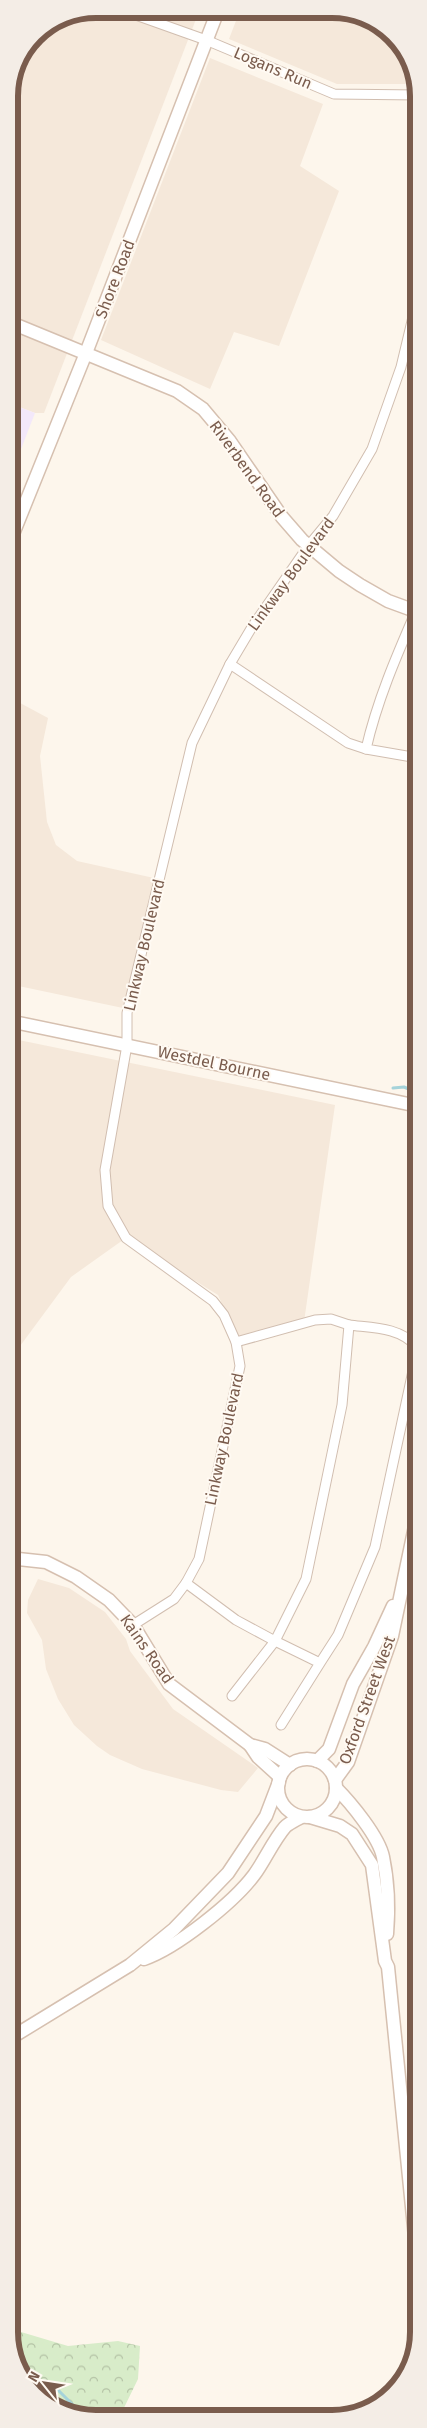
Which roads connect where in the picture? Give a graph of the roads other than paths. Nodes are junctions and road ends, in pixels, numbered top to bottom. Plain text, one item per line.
1 (141, 17) edge
2 (215, 17) edge
3 (206, 40) junction
4 (410, 95) edge
5 (18, 326) edge
6 (410, 329) edge
7 (86, 353) junction
8 (18, 522) edge
9 (309, 545) junction
10 (410, 609) edge
11 (410, 627) edge
12 (230, 664) junction
13 (366, 749) junction
14 (410, 757) edge
15 (18, 1023) edge
16 (127, 1045) junction
17 (410, 1104) edge
18 (349, 1325) junction
19 (410, 1339) edge
20 (236, 1342) junction
21 (410, 1385) edge
22 (410, 1548) edge
23 (18, 1559) edge
24 (186, 1583) junction
25 (401, 1588) junction
26 (132, 1625) junction
27 (276, 1641) junction
28 (320, 1663) junction
29 (232, 1696) dead end
30 (281, 1725) dead end
31 (250, 1745) junction
32 (317, 1761) junction
33 (290, 1764) junction
34 (279, 1780) junction
35 (335, 1784) junction
36 (306, 1817) junction
37 (385, 1962) junction
38 (130, 1965) junction
39 (18, 2033) edge
40 (410, 2136) edge

1 - 3 street, Logans Run
2 - 3 main road, Shore Road
3 - 4 street, Logans Run
3 - 7 main road, Shore Road
5 - 7 main road, Riverbend Road
6 - 9 street, Linkway Boulevard
7 - 8 main road, Shore Road
7 - 9 main road, Riverbend Road
9 - 10 main road, Riverbend Road
9 - 12 street, Linkway Boulevard
11 - 13 street
12 - 13 street
12 - 16 street, Linkway Boulevard
13 - 14 street
15 - 16 main road, Westdel Bourne
16 - 17 main road, Westdel Bourne
16 - 20 street, Linkway Boulevard
18 - 19 street
18 - 20 street
18 - 27 street
20 - 24 street, Linkway Boulevard
21 - 28 street
22 - 25 main road, Oxford Street West
23 - 26 main road, Kains Road
24 - 26 street, Linkway Boulevard
24 - 27 street
25 - 32 main road, Oxford Street West
25 - 35 main road, Oxford Street West
26 - 31 main road, Kains Road
27 - 28 street
27 - 29 street
28 - 30 street
31 - 33 main road, Kains Road
31 - 34 main road, Kains Road
32 - 33 main road
32 - 35 main road
33 - 34 main road
34 - 36 main road
34 - 38 main road
35 - 36 main road
35 - 37 main road
36 - 37 main road
36 - 38 main road
37 - 40 main road
38 - 39 main road

